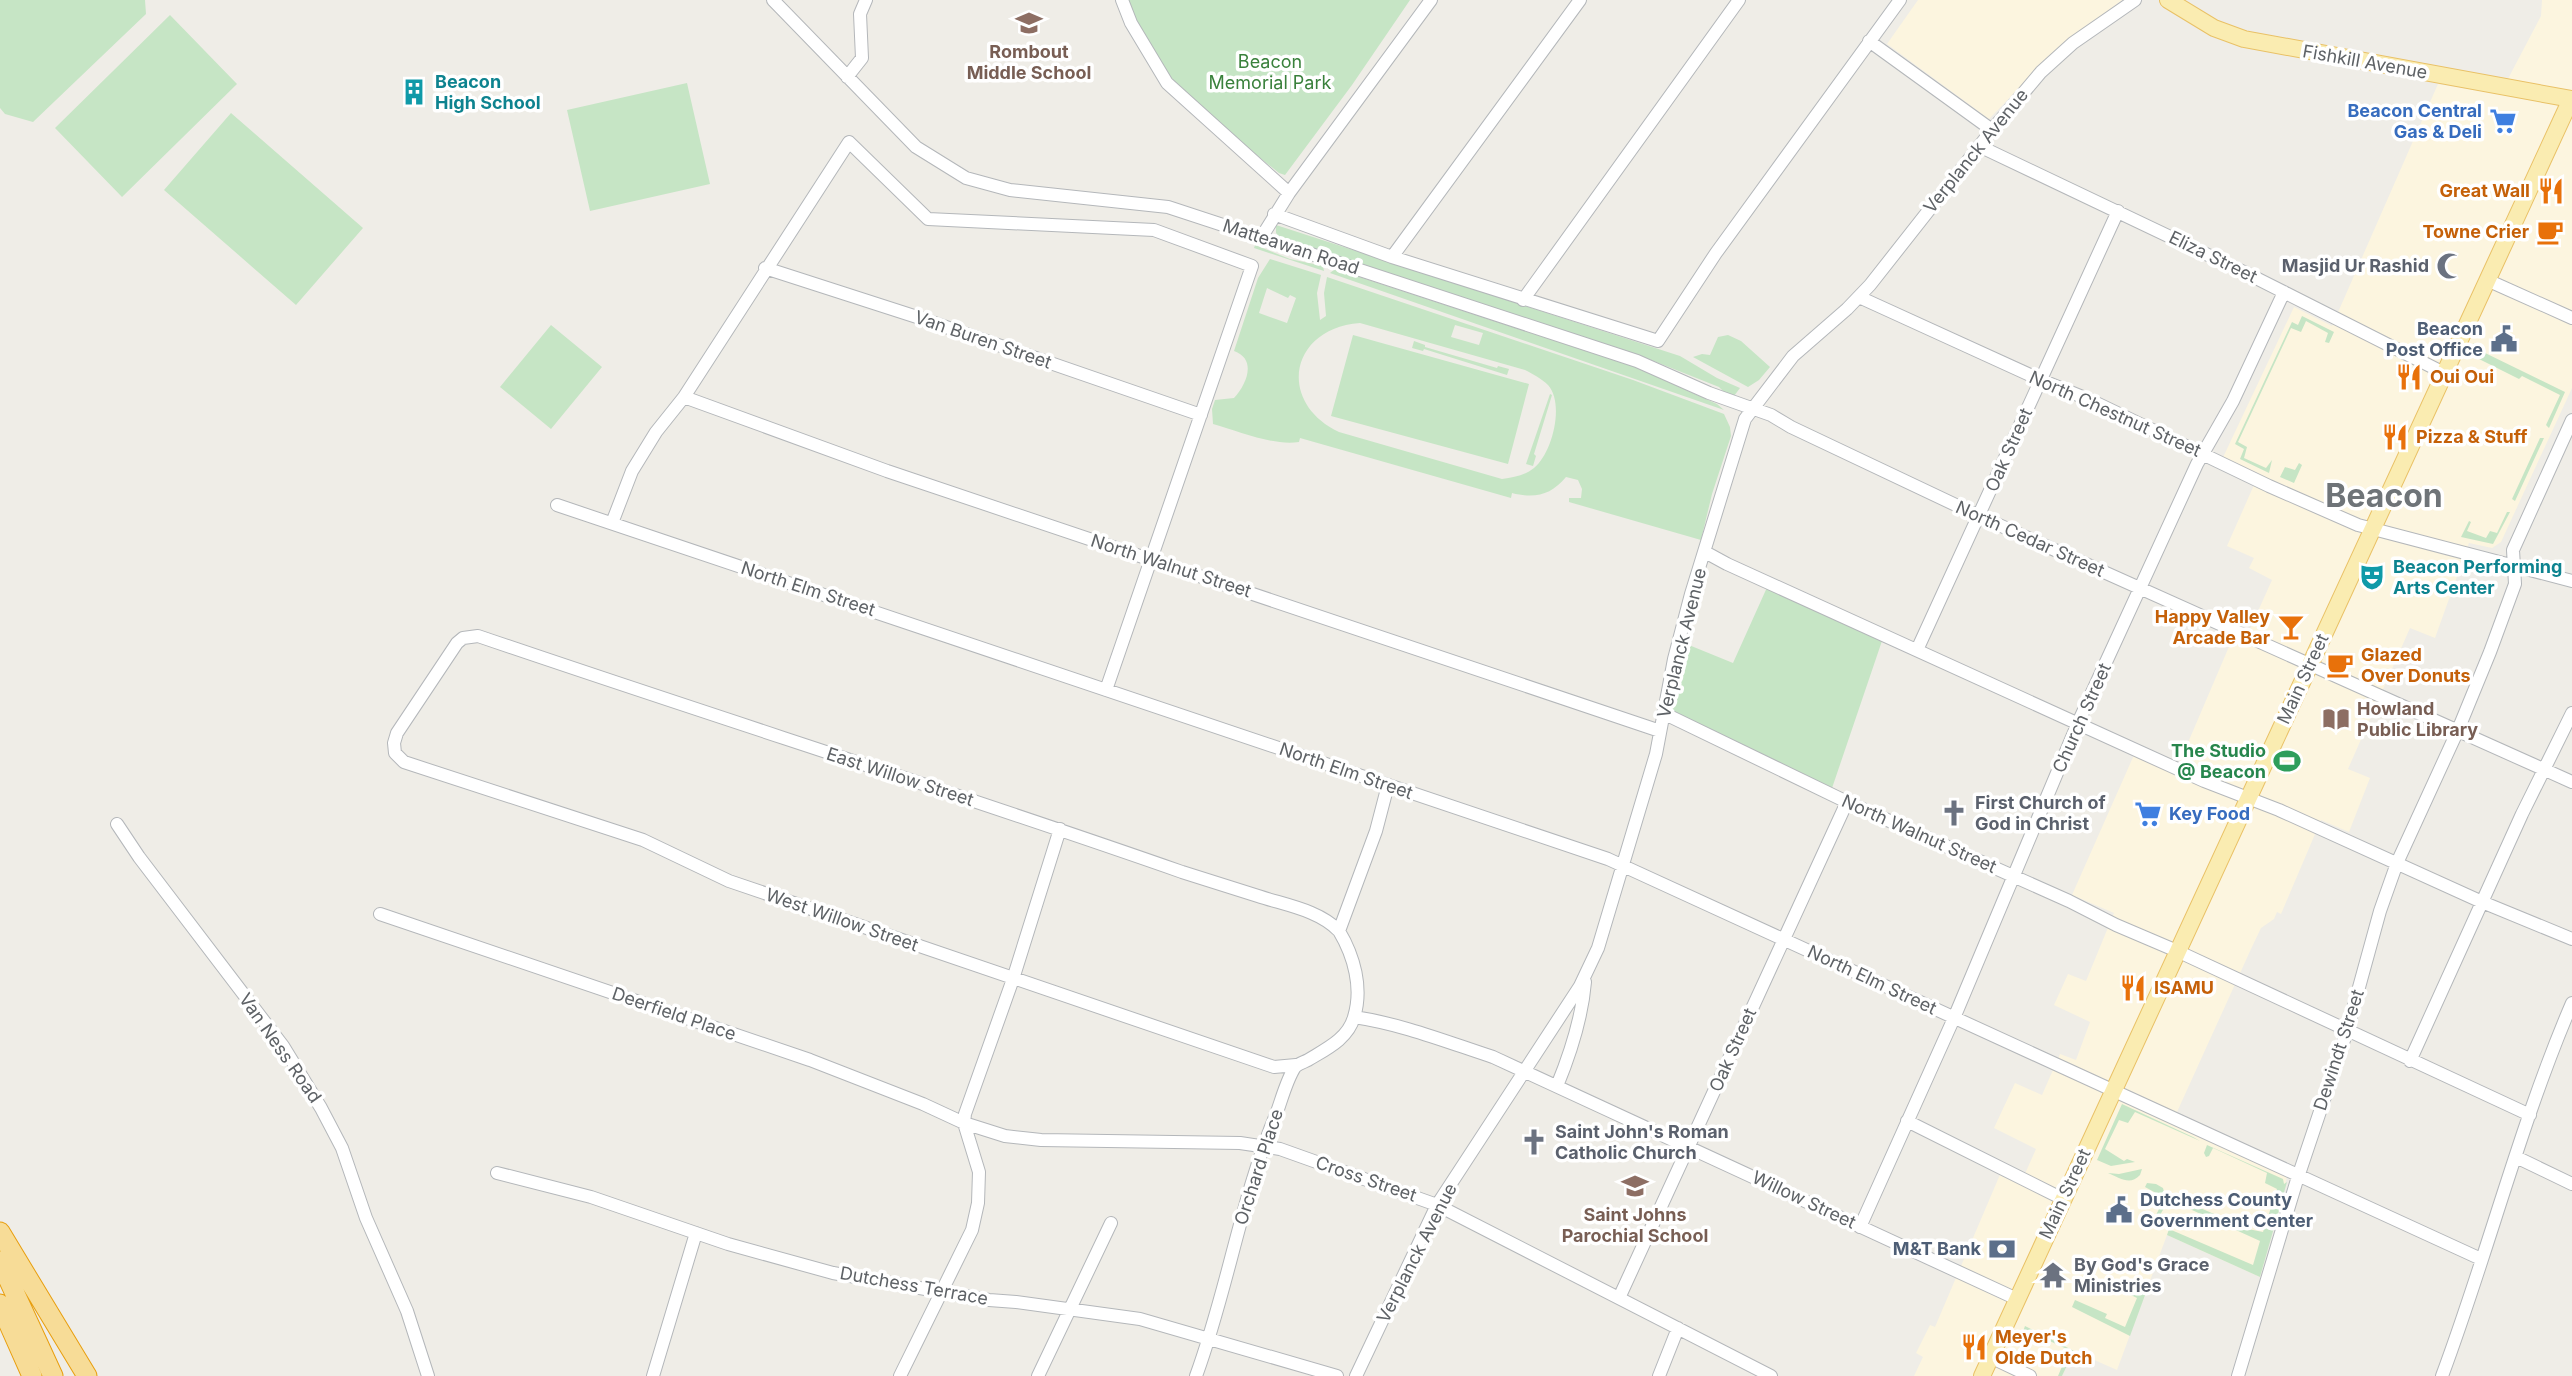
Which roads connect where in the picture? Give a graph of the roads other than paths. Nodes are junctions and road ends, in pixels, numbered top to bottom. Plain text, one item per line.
1 (773, 0) edge
2 (866, 0) edge
3 (1122, 0) edge
4 (1431, 0) edge
5 (1580, 0) edge
6 (1740, 0) edge
7 (1900, 0) edge
8 (2136, 0) edge
9 (2168, 0) edge
10 (1868, 41) junction
11 (848, 77) junction
12 (2572, 98) edge
13 (1992, 130) junction
14 (1979, 146) junction
15 (1289, 193) junction
16 (2118, 211) junction
17 (1274, 214) junction
18 (1261, 237) junction
19 (1392, 257) junction
20 (765, 268) junction
21 (2487, 280) junction
22 (2284, 292) junction
23 (1859, 297) junction
24 (1523, 300) junction
25 (2572, 318) edge
26 (2444, 373) junction
27 (2041, 380) junction
28 (684, 397) junction
29 (1753, 410) junction
30 (1201, 415) junction
31 (2572, 420) edge
32 (2204, 453) junction
33 (557, 505) dead end
34 (1979, 516) junction
35 (612, 523) junction
36 (2372, 528) junction
37 (1705, 552) junction
38 (1152, 559) junction
39 (2514, 565) junction
40 (2572, 581) edge
41 (2141, 589) junction
42 (457, 643) joint
43 (1917, 650) junction
44 (2309, 665) junction
45 (1107, 690) junction
46 (1663, 713) junction
47 (2572, 713) edge
48 (2078, 723) junction
49 (2458, 730) junction
50 (1660, 731) junction
51 (2545, 770) junction
52 (2572, 782) edge
53 (1388, 785) junction
54 (2247, 799) junction
55 (1847, 802) junction
56 (117, 824) dead end
57 (1060, 829) junction
58 (2397, 863) junction
59 (1623, 865) junction
60 (2012, 877) junction
61 (2482, 902) junction
62 (380, 914) dead end
63 (1339, 931) junction
64 (1783, 939) junction
65 (2572, 939) edge
66 (2177, 951) junction
67 (1585, 976) junction
68 (1013, 979) junction
69 (2572, 1003) edge
70 (1354, 1017) junction
71 (1954, 1018) junction
72 (2347, 1031) junction
73 (2410, 1061) junction
74 (1296, 1065) junction
75 (1523, 1072) junction
76 (1557, 1086) junction
77 (2113, 1089) junction
78 (2530, 1115) junction
79 (1907, 1121) junction
80 (964, 1123) junction
81 (1262, 1145) junction
82 (1688, 1147) junction
83 (2516, 1157) junction
84 (497, 1173) dead end
85 (2299, 1175) junction
86 (2572, 1184) edge
87 (2063, 1199) junction
88 (1437, 1205) junction
89 (1111, 1223) dead end
90 (1860, 1227) junction
91 (0, 1232) edge
92 (696, 1233) junction
93 (2481, 1259) junction
94 (0, 1261) edge
95 (942, 1292) junction
96 (1619, 1298) junction
97 (2017, 1299) junction
98 (0, 1304) edge
99 (1071, 1309) junction
100 (1678, 1328) junction
101 (1210, 1339) junction
102 (1990, 1357) junction
103 (32, 1376) edge
104 (53, 1376) edge
105 (87, 1376) edge
106 (428, 1376) edge
107 (653, 1376) edge
108 (900, 1376) edge
109 (1038, 1376) edge
110 (1196, 1376) edge
111 (1337, 1376) edge
112 (1356, 1376) edge
113 (1659, 1376) edge
114 (1771, 1376) edge
115 (1982, 1376) edge
116 (2030, 1376) edge
117 (2238, 1376) edge
118 (2442, 1376) edge

1 - 11 street, Matteawan Road
2 - 11 street
3 - 15 street
4 - 15 street
5 - 19 street
6 - 24 street
7 - 10 street
8 - 13 street, Verplanck Avenue
9 - 12 main road, Fishkill Avenue
10 - 13 street
10 - 24 street
11 - 18 street, Matteawan Road
12 - 21 main road, Main Street
13 - 14 street, Verplanck Avenue
14 - 16 street, Eliza Street
14 - 23 street, Verplanck Avenue
15 - 17 street
16 - 22 street, Eliza Street
16 - 27 street, Oak Street
17 - 18 street
17 - 19 street
18 - 29 street, Matteawan Road
19 - 24 street
20 - 28 street
20 - 30 street, Van Buren Street
20 - 30 street
21 - 25 street
21 - 26 main road, Main Street
22 - 26 street, Eliza Street
22 - 32 street, Church Street
23 - 27 street, North Chestnut Street
23 - 29 street, Verplanck Avenue
26 - 36 main road, Main Street
27 - 32 street, North Chestnut Street
27 - 34 street, Oak Street
28 - 35 street
28 - 38 street, North Walnut Street
29 - 34 street, North Cedar Street
29 - 37 street, Verplanck Avenue
30 - 38 street
31 - 39 street, Dewindt Street
32 - 36 street, North Chestnut Street
32 - 41 street, Church Street
33 - 35 street, North Elm Street
34 - 41 street, North Cedar Street
34 - 43 street, Oak Street
35 - 45 street, North Elm Street
36 - 39 street, North Chestnut Street
36 - 44 main road, Main Street
37 - 43 street
37 - 46 street, Verplanck Avenue
38 - 45 street
38 - 50 street, North Walnut Street
39 - 40 street, North Chestnut Street
39 - 49 street, Dewindt Street
41 - 44 street, North Cedar Street
41 - 48 street, Church Street
42 - 57 street, East Willow Street
42 - 68 street, West Willow Street
43 - 48 street
44 - 49 street, North Cedar Street
44 - 54 main road, Main Street
45 - 53 street, North Elm Street
46 - 50 street, Verplanck Avenue
46 - 55 street, North Walnut Street
47 - 51 street
48 - 54 street
48 - 60 street, Church Street
49 - 51 street, North Cedar Street
49 - 58 street, Dewindt Street
50 - 59 street, Verplanck Avenue
51 - 52 street, North Cedar Street
51 - 61 street
53 - 59 street, North Elm Street
53 - 63 street
54 - 58 street
54 - 66 main road, Main Street
55 - 60 street, North Walnut Street
55 - 64 street, Oak Street
56 - 106 street, Van Ness Road
57 - 63 street, East Willow Street
57 - 68 street
58 - 61 street
58 - 72 street, Dewindt Street
59 - 64 street, North Elm Street
59 - 67 street, Verplanck Avenue
60 - 66 street, North Walnut Street
60 - 71 street, Church Street
61 - 65 street
61 - 73 street
62 - 80 street, Deerfield Place
63 - 70 street
64 - 71 street, North Elm Street
64 - 82 street, Oak Street
66 - 72 street, North Walnut Street
66 - 77 main road, Main Street
67 - 75 street, Verplanck Avenue
67 - 76 street
68 - 74 street, West Willow Street
68 - 80 street
69 - 78 street
70 - 74 street
70 - 75 street, Willow Street
71 - 77 street, North Elm Street
71 - 79 street, Church Street
72 - 73 street, North Walnut Street
72 - 85 street, Dewindt Street
73 - 78 street, North Walnut Street
74 - 81 street, Orchard Place
75 - 76 street, Willow Street
75 - 88 street, Verplanck Avenue
76 - 82 street, Willow Street
77 - 85 street, North Elm Street
77 - 87 main road, Main Street
78 - 83 street
79 - 87 street
79 - 90 street, Church Street
80 - 81 street, Cross Street
80 - 95 street
81 - 88 street, Cross Street
81 - 101 street, Orchard Place
82 - 90 street, Willow Street
82 - 96 street, Oak Street
83 - 86 street
83 - 93 street
84 - 92 street, Dutchess Terrace
85 - 93 street, North Elm Street
85 - 117 street, Dewindt Street
87 - 97 main road, Main Street
88 - 96 street, Cross Street
88 - 112 street, Verplanck Avenue
89 - 99 street
90 - 97 street, Willow Street
91 - 105 highway
92 - 95 street, Dutchess Terrace
92 - 107 street
93 - 118 street
94 - 104 highway
95 - 99 street, Dutchess Terrace
95 - 108 street
96 - 100 street, Cross Street
97 - 102 main road, Main Street
98 - 103 highway
99 - 101 street, Dutchess Terrace
99 - 109 street
100 - 113 street
100 - 114 street, Cross Street
101 - 110 street, Orchard Place
101 - 111 street, Dutchess Terrace
102 - 115 main road, Main Street
102 - 116 street

